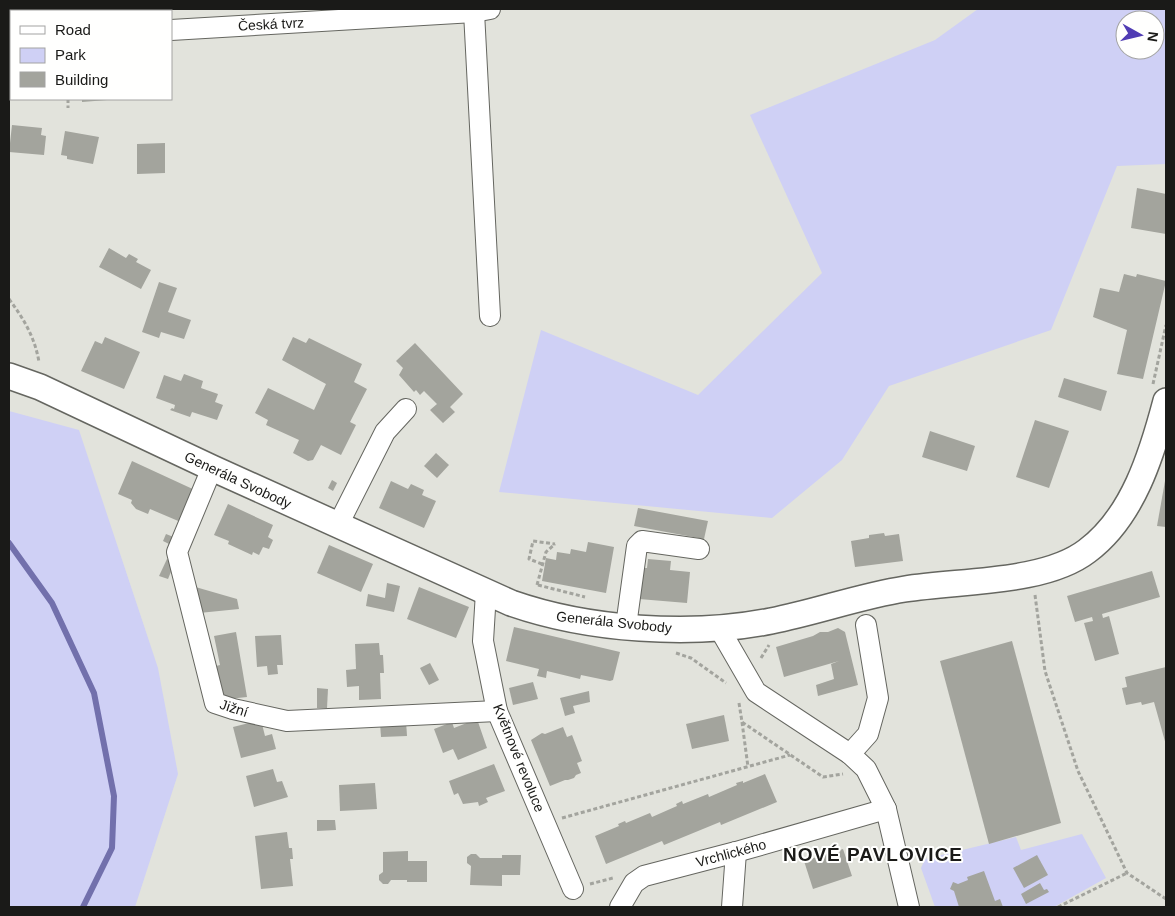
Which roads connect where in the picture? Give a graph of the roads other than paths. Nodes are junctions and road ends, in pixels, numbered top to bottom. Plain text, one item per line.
1 (482, 11) edge
2 (172, 30) edge
3 (490, 316) dead end
4 (9, 376) edge
5 (406, 409) dead end
6 (1161, 410) edge
7 (212, 468) junction
8 (338, 525) junction
9 (698, 549) dead end
10 (486, 592) junction
11 (866, 625) dead end
12 (626, 626) junction
13 (718, 628) junction
14 (497, 711) junction
15 (849, 763) junction
16 (886, 809) junction
17 (736, 852) junction
18 (573, 889) road end
19 (620, 907) edge
20 (732, 907) edge
21 (909, 907) edge

1 - 2 street, Česká tvrz
1 - 3 street
4 - 7 main road, Generála Svobody
5 - 8 street
6 - 13 main road, Generála Svobody
7 - 8 main road, Generála Svobody
7 - 14 street, Jižní
8 - 10 main road, Generála Svobody
9 - 12 street
10 - 12 main road, Generála Svobody
10 - 14 street, Květnové revoluce
11 - 15 street
12 - 13 main road, Generála Svobody
13 - 15 street
14 - 18 street, Květnové revoluce
15 - 16 street
16 - 17 street, Vrchlického
16 - 21 street
17 - 19 street, Vrchlického
17 - 20 street

